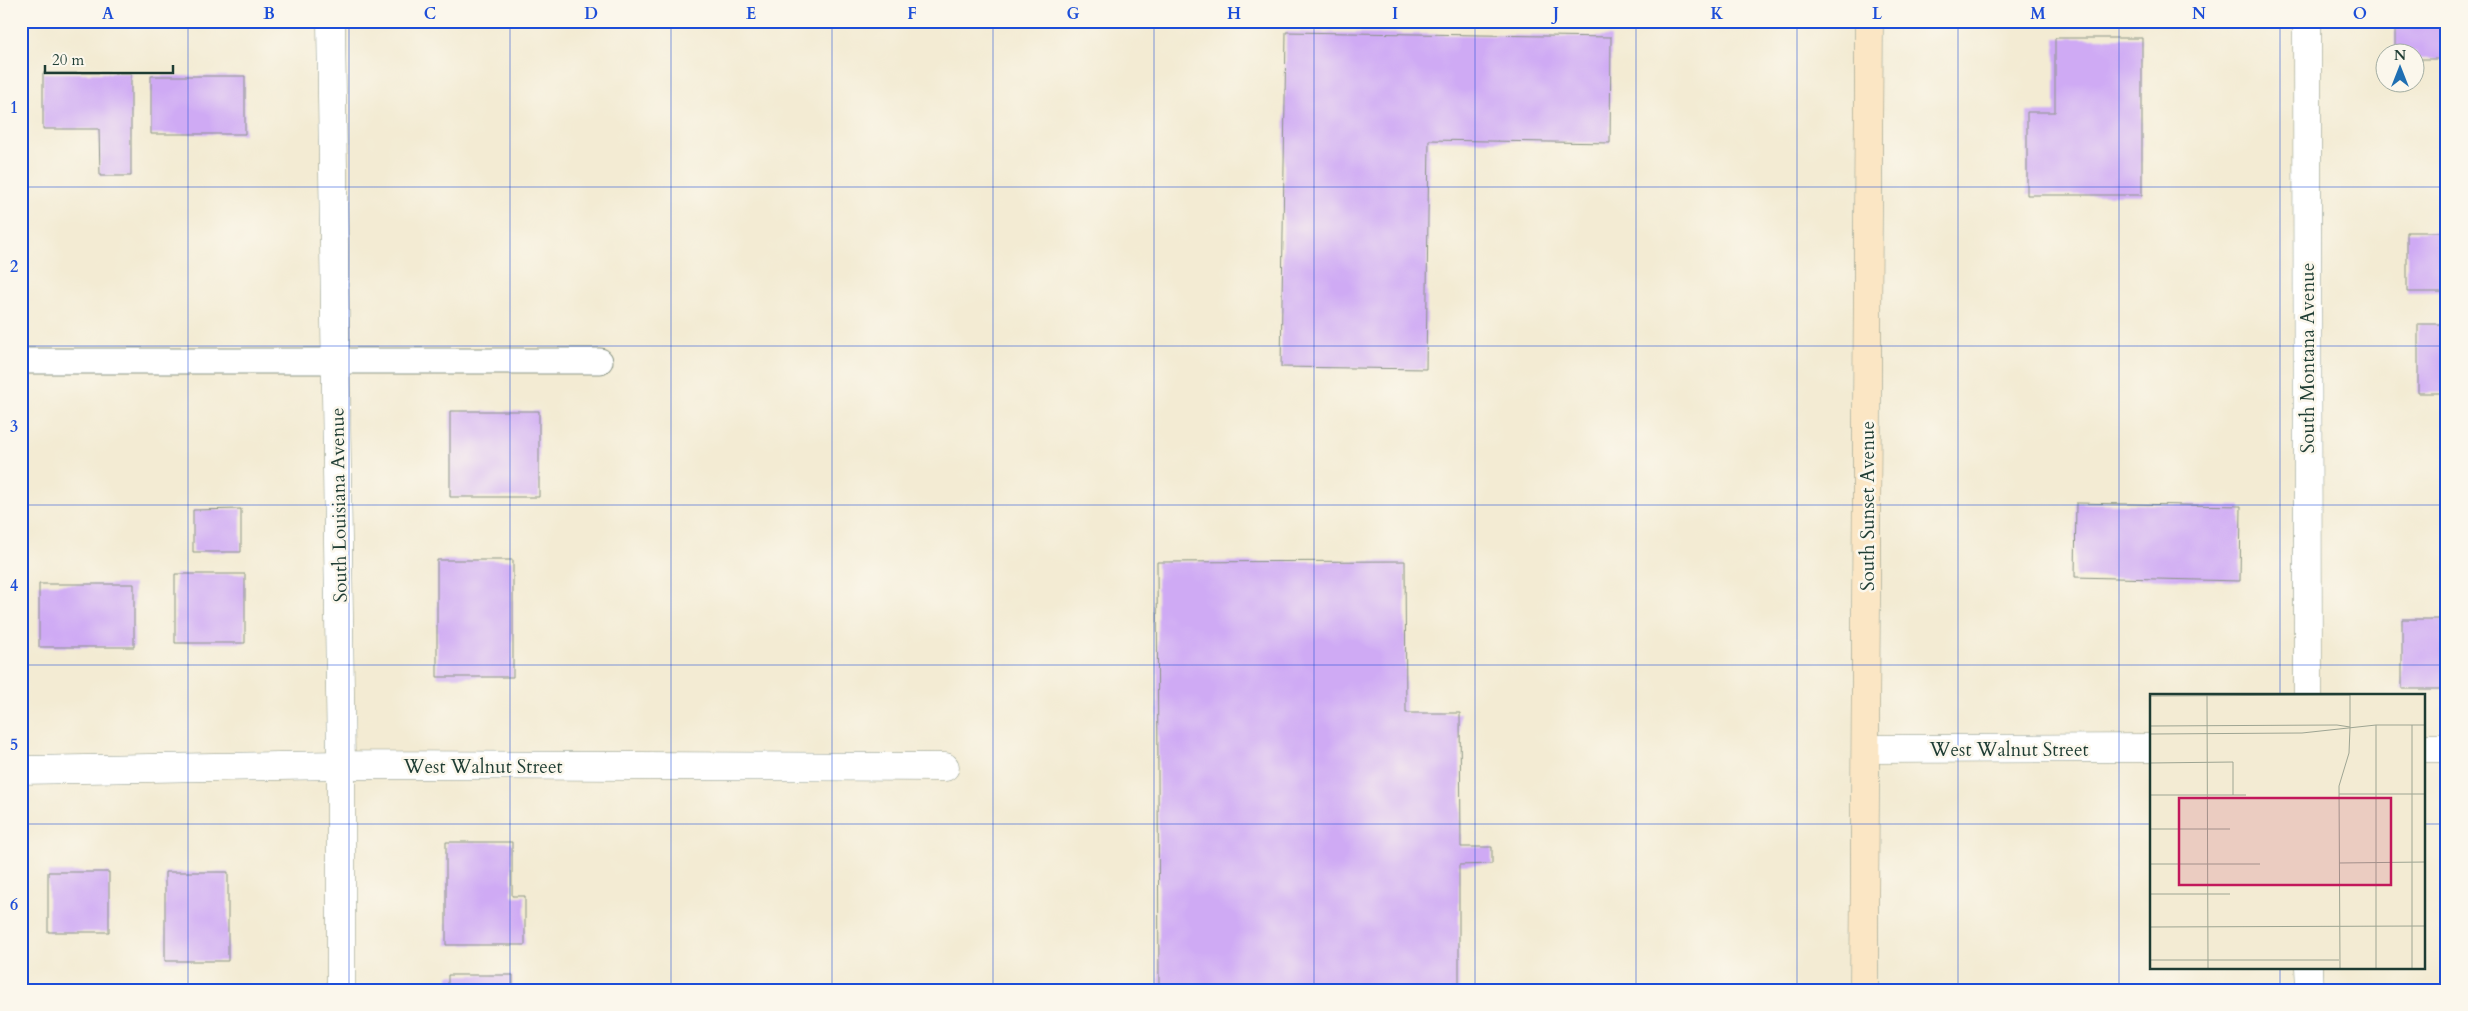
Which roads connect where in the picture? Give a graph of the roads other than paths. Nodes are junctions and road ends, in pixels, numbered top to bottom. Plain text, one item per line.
1 (331, 21) edge
2 (1869, 21) edge
3 (2307, 21) edge
4 (21, 361) edge
5 (336, 361) junction
6 (600, 361) dead end
7 (2308, 694) edge
8 (2150, 748) edge
9 (2426, 748) edge
10 (2447, 748) edge
11 (1866, 749) junction
12 (341, 765) junction
13 (946, 767) dead end
14 (21, 770) edge
15 (2310, 968) edge
16 (341, 990) edge
17 (1864, 990) edge
18 (2310, 990) edge

1 - 5 street, South Louisiana Avenue
2 - 11 main road, South Sunset Avenue
3 - 7 street, South Montana Avenue
4 - 5 lane
5 - 6 lane
5 - 12 street, South Louisiana Avenue
8 - 11 street, West Walnut Street
9 - 10 street
11 - 17 main road, South Sunset Avenue
12 - 13 street, West Walnut Street
12 - 14 street, West Walnut Street
12 - 16 street, South Louisiana Avenue
15 - 18 street

